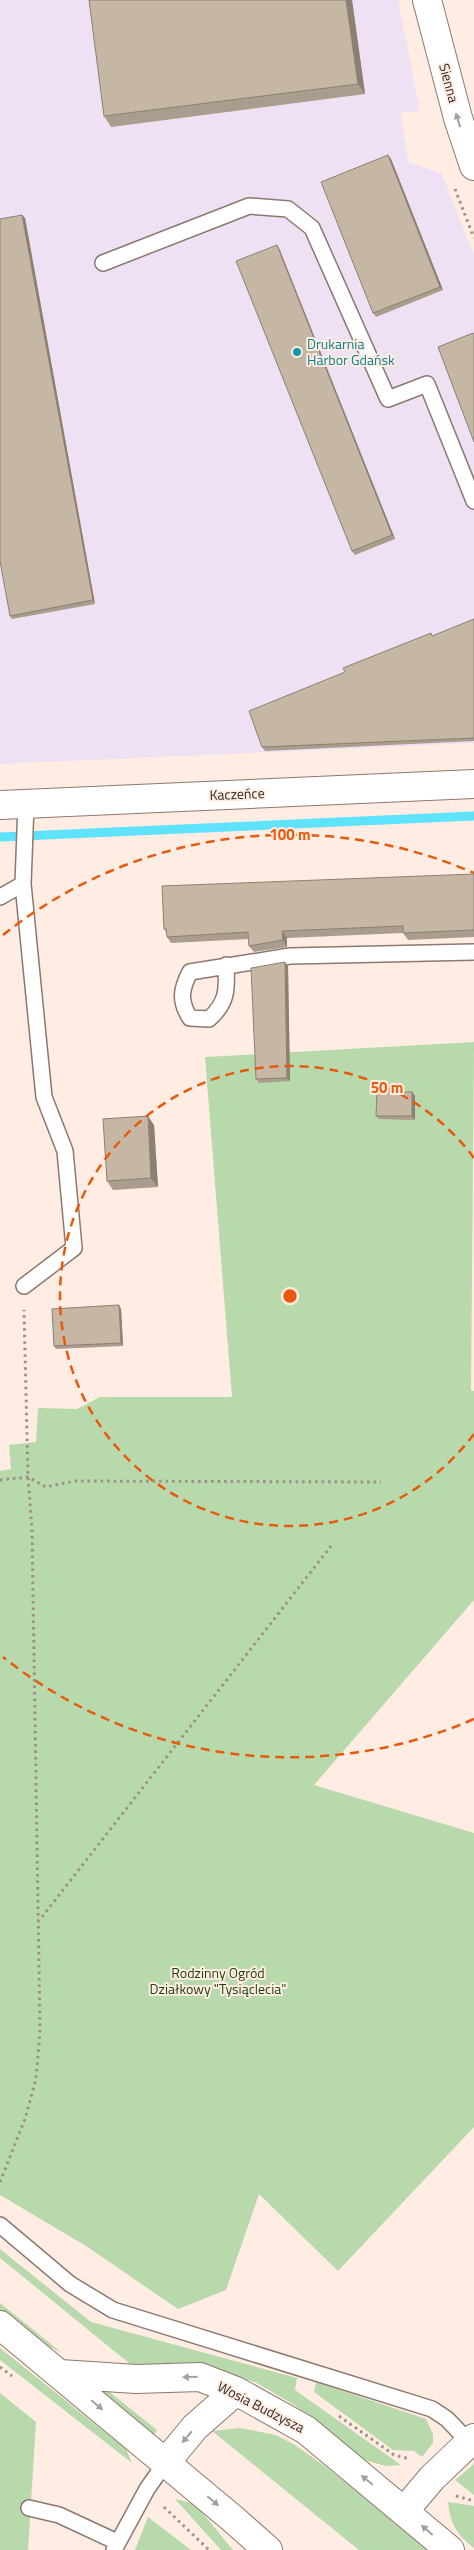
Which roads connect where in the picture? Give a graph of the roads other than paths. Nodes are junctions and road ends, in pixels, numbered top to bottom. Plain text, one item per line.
1 (427, 0) edge
2 (474, 166) edge
3 (103, 263) dead end
4 (474, 501) edge
5 (474, 784) edge
6 (17, 809) edge
7 (23, 884) junction
8 (0, 897) edge
9 (474, 952) edge
10 (226, 965) dead end
11 (24, 1286) road end
12 (0, 2225) edge
13 (0, 2325) edge
14 (60, 2374) junction
15 (236, 2392) junction
16 (471, 2440) edge
17 (166, 2462) junction
18 (29, 2508) dead end
19 (405, 2510) junction
20 (116, 2546) edge
21 (268, 2550) edge
22 (450, 2550) edge

2 -> 1 street, Sienna
3 - 4 lane
5 - 6 street, Kaczeńce
6 - 7 lane
7 - 8 lane
7 - 11 lane
9 - 10 lane
12 - 16 lane
13 - 14 street
15 -> 14 street, Wosia Budzysza
14 -> 17 street
15 -> 17 street
19 -> 15 street, Wosia Budzysza
16 - 19 street
17 - 20 lane
17 -> 21 street
18 - 20 lane
22 -> 19 street, Wosia Budzysza

